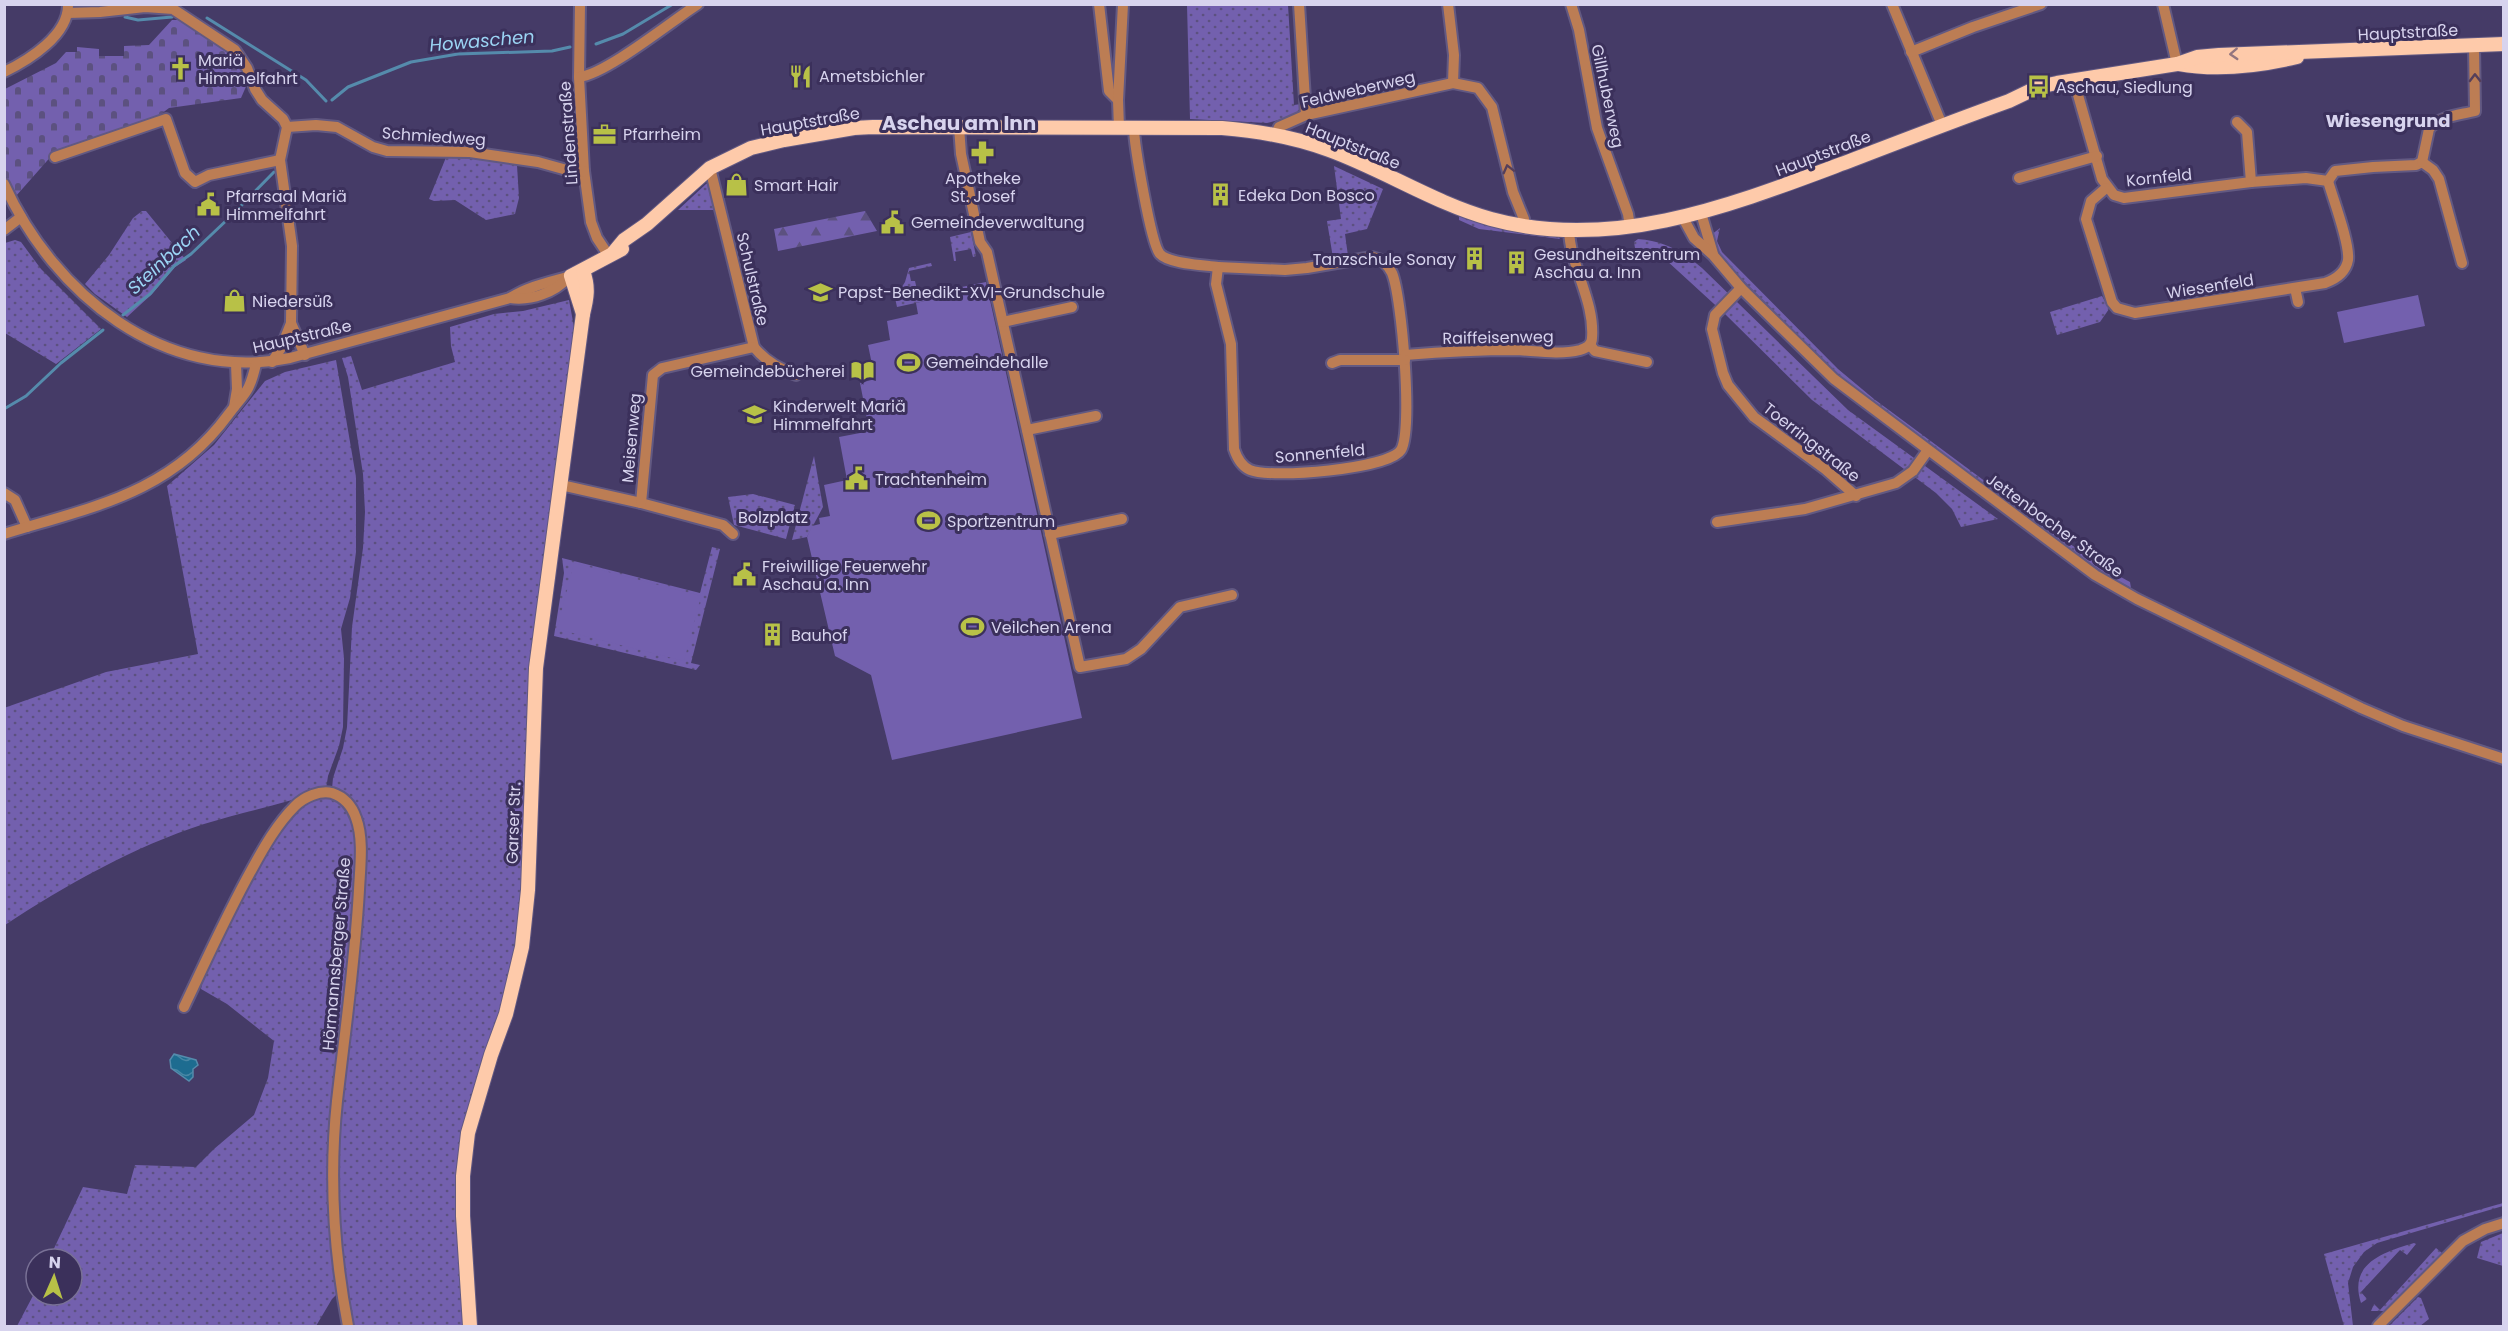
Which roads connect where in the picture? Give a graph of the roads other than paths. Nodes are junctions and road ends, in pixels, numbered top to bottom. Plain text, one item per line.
1 (580, 4) edge
2 (699, 4) edge
3 (1099, 4) edge
4 (1123, 4) edge
5 (1299, 4) edge
6 (1448, 4) edge
7 (1571, 4) edge
8 (1892, 4) edge
9 (2041, 4) edge
10 (2163, 4) edge
11 (145, 6) edge
12 (68, 9) edge
13 (2504, 44) edge
14 (2474, 45) junction
15 (1911, 52) junction
16 (2177, 64) junction
17 (4, 72) edge
18 (579, 77) junction
19 (2074, 81) junction
20 (1453, 83) junction
21 (1118, 100) junction
22 (1306, 115) junction
23 (2237, 122) dead end
24 (1942, 125) junction
25 (287, 127) junction
26 (959, 127) junction
27 (1119, 128) junction
28 (1134, 128) junction
29 (1276, 134) junction
30 (2097, 156) junction
31 (55, 157) dead end
32 (280, 160) junction
33 (2422, 162) junction
34 (710, 168) junction
35 (584, 171) junction
36 (2019, 178) dead end
37 (2328, 181) junction
38 (2251, 182) junction
39 (4, 184) edge
40 (2106, 188) junction
41 (4, 193) edge
42 (14, 204) junction
43 (1701, 213) junction
44 (21, 217) junction
45 (1683, 218) junction
46 (1523, 225) junction
47 (1630, 227) junction
48 (4, 230) edge
49 (1569, 230) junction
50 (612, 254) junction
51 (1713, 255) junction
52 (2462, 263) dead end
53 (1218, 267) junction
54 (574, 275) junction
55 (1741, 288) junction
56 (2295, 288) junction
57 (2298, 302) dead end
58 (1072, 307) dead end
59 (1002, 322) junction
60 (291, 323) junction
61 (1590, 345) junction
62 (754, 347) junction
63 (305, 355) junction
64 (1405, 357) junction
65 (272, 362) junction
66 (1647, 362) dead end
67 (1332, 363) dead end
68 (236, 364) junction
69 (256, 364) junction
70 (796, 375) dead end
71 (234, 408) junction
72 (1096, 416) dead end
73 (1027, 430) junction
74 (1928, 450) junction
75 (561, 485) junction
76 (4, 493) edge
77 (1856, 496) junction
78 (641, 503) junction
79 (1122, 519) dead end
80 (1717, 522) dead end
81 (27, 527) junction
82 (4, 534) edge
83 (733, 534) dead end
84 (1050, 534) junction
85 (1232, 595) dead end
86 (2504, 759) edge
87 (184, 1007) dead end
88 (2504, 1222) edge
89 (348, 1326) edge
90 (470, 1326) edge
91 (2378, 1326) edge

1 - 18 street, Lindenstraße
2 - 18 street
3 - 21 street
4 - 21 street
5 - 22 street
6 - 20 street
7 - 47 street, Gillhuberweg
8 - 15 street
9 - 15 street
10 - 16 street
11 - 12 street
11 - 25 street
12 - 17 street
13 - 14 main road, Hauptstraße
14 - 16 main road, Hauptstraße
33 -> 14 street
15 - 24 street
16 - 19 main road, Hauptstraße
18 - 35 street, Lindenstraße
19 - 24 main road, Hauptstraße
19 - 30 street, Kornfeld
20 - 22 street, Feldweberweg
46 -> 20 street
21 - 27 street
22 - 29 street, Feldweberweg
23 - 38 street
24 - 43 main road, Hauptstraße
25 - 32 street
25 - 35 street, Schmiedweg
26 - 27 main road, Hauptstraße
26 - 34 main road, Hauptstraße
26 - 59 street
27 - 28 main road, Hauptstraße
28 - 29 main road, Hauptstraße
28 - 53 street, Sonnenfeld
29 - 46 main road, Hauptstraße
30 - 36 street
30 - 40 street, Kornfeld
31 - 32 street
32 - 60 street
33 - 37 street
33 - 52 street
34 - 50 main road, Hauptstraße
34 - 62 street, Schulstraße
35 - 50 street, Lindenstraße
37 - 38 street, Kornfeld
37 - 56 street, Wiesenfeld
38 - 40 street, Kornfeld
39 - 42 street, Hauptstraße
40 - 56 street, Wiesenfeld
41 - 42 street, Hauptstraße
42 - 44 street, Hauptstraße
43 - 45 main road, Hauptstraße
43 - 51 street, Jettenbacher Straße
44 - 48 street
44 - 68 street, Hauptstraße
45 - 47 main road, Hauptstraße
45 - 51 street, Jettenbacher Straße
46 - 49 main road, Hauptstraße
47 - 49 main road, Hauptstraße
49 - 61 street
50 - 54 main road, Hauptstraße
51 - 55 street, Jettenbacher Straße
53 - 64 street, Sonnenfeld
53 - 64 street, Sonnenfeld
54 - 63 street, Hauptstraße
54 - 75 main road, Garser Str.
55 - 74 street, Jettenbacher Straße
55 - 77 street, Toerringstraße
56 - 57 street
58 - 59 street
59 - 73 street
60 - 63 street
60 - 65 street
61 - 64 street, Raiffeisenweg
61 - 66 street
62 - 70 street, Schulstraße
62 - 78 street, Meisenweg
63 - 65 street, Hauptstraße
64 - 67 street
65 - 69 street, Hauptstraße
68 - 69 street, Hauptstraße
68 - 71 street
69 - 71 street
71 - 81 street
72 - 73 street
73 - 84 street
74 - 77 street, Toerringstraße
74 - 86 street, Jettenbacher Straße
75 - 78 street
75 - 90 main road, Garser Str.
76 - 81 street
77 - 80 street, Toerringstraße
78 - 83 street
79 - 84 street
81 - 82 street
84 - 85 street
87 - 89 street, Hörmannsberger Straße
88 - 91 street

